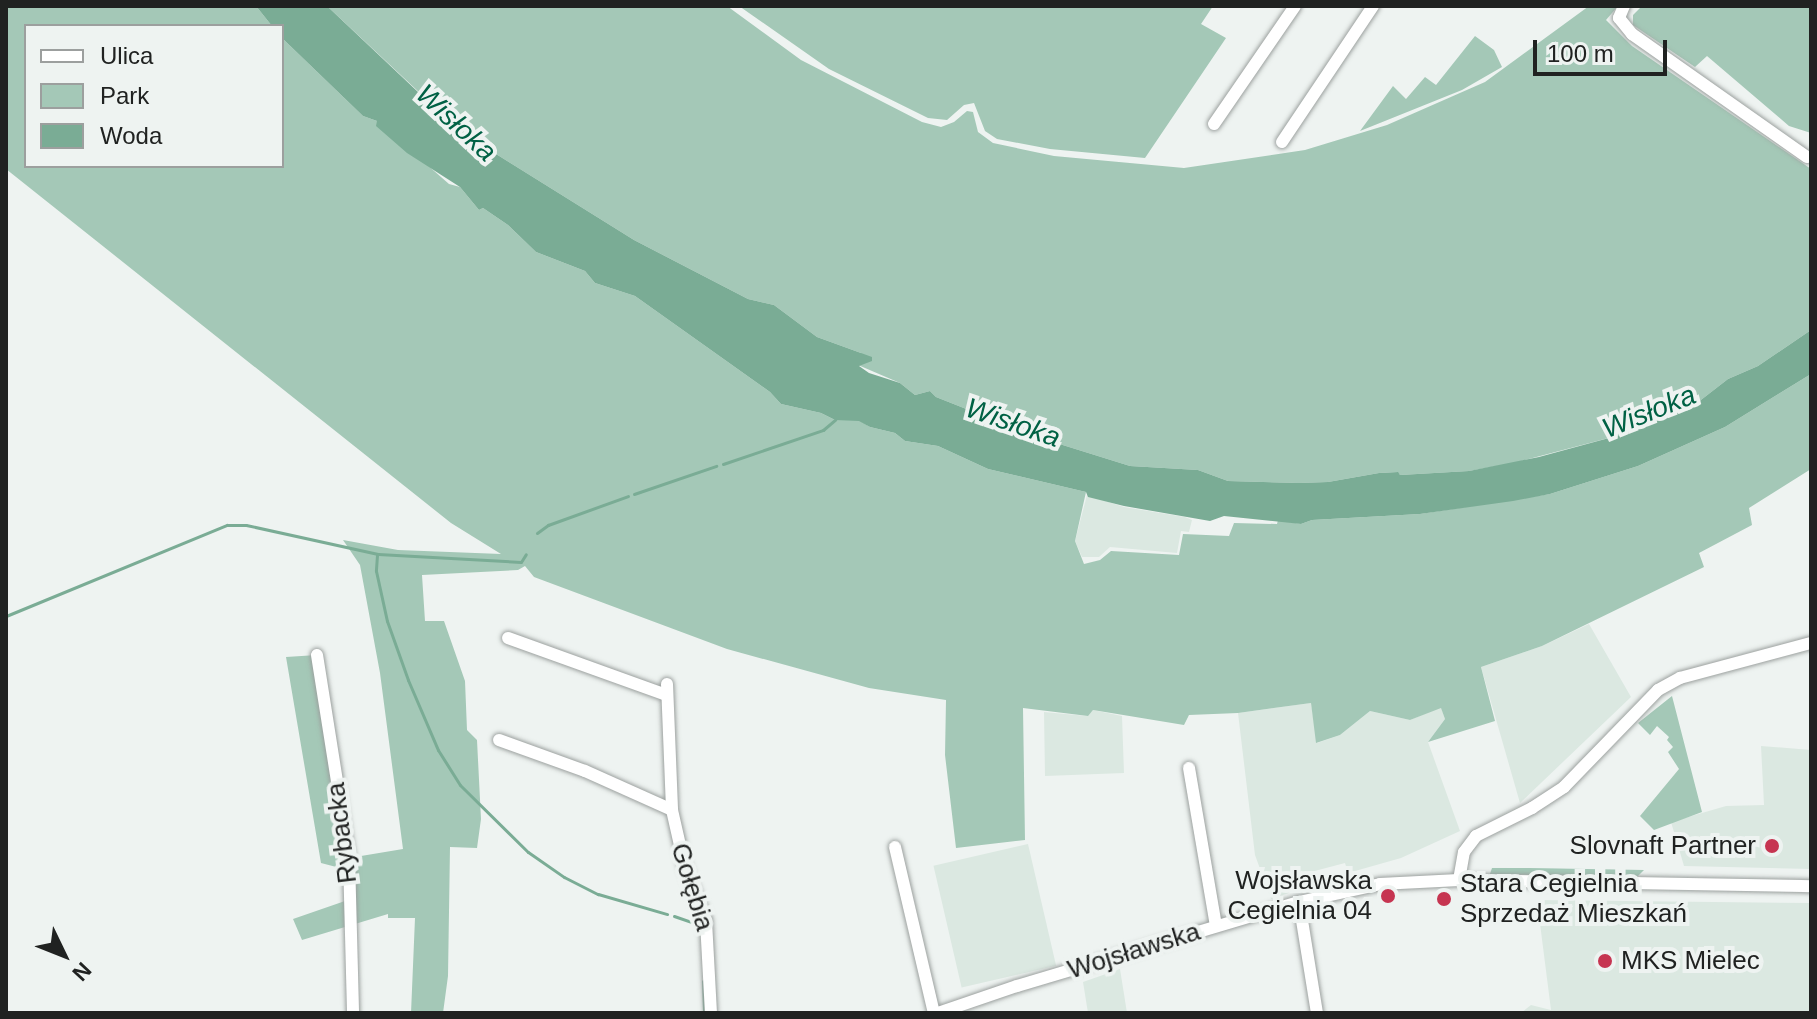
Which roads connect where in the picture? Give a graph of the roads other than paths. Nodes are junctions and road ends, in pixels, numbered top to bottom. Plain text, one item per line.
1 (1295, 6) edge
2 (1373, 6) edge
3 (1624, 6) edge
4 (1214, 124) dead end
5 (1282, 142) dead end
6 (1807, 157) dead end
7 (508, 638) dead end
8 (1811, 643) edge
9 (317, 655) dead end
10 (499, 740) dead end
11 (1189, 768) dead end
12 (672, 810) junction
13 (895, 847) dead end
14 (1459, 880) junction
15 (1811, 886) edge
16 (1299, 902) junction
17 (1216, 926) junction
18 (353, 1013) edge
19 (711, 1013) edge
20 (936, 1013) edge
21 (1317, 1013) edge

1 - 4 street
2 - 5 street
3 - 6 street
7 - 12 street, Gołębia
8 - 14 street
9 - 18 street, Rybacka
10 - 12 street, Gołębia
11 - 17 street
12 - 19 street, Gołębia
13 - 20 street
14 - 15 street, Wojsławska
14 - 16 street, Wojsławska
16 - 17 street, Wojsławska
16 - 21 street
17 - 20 street, Wojsławska

